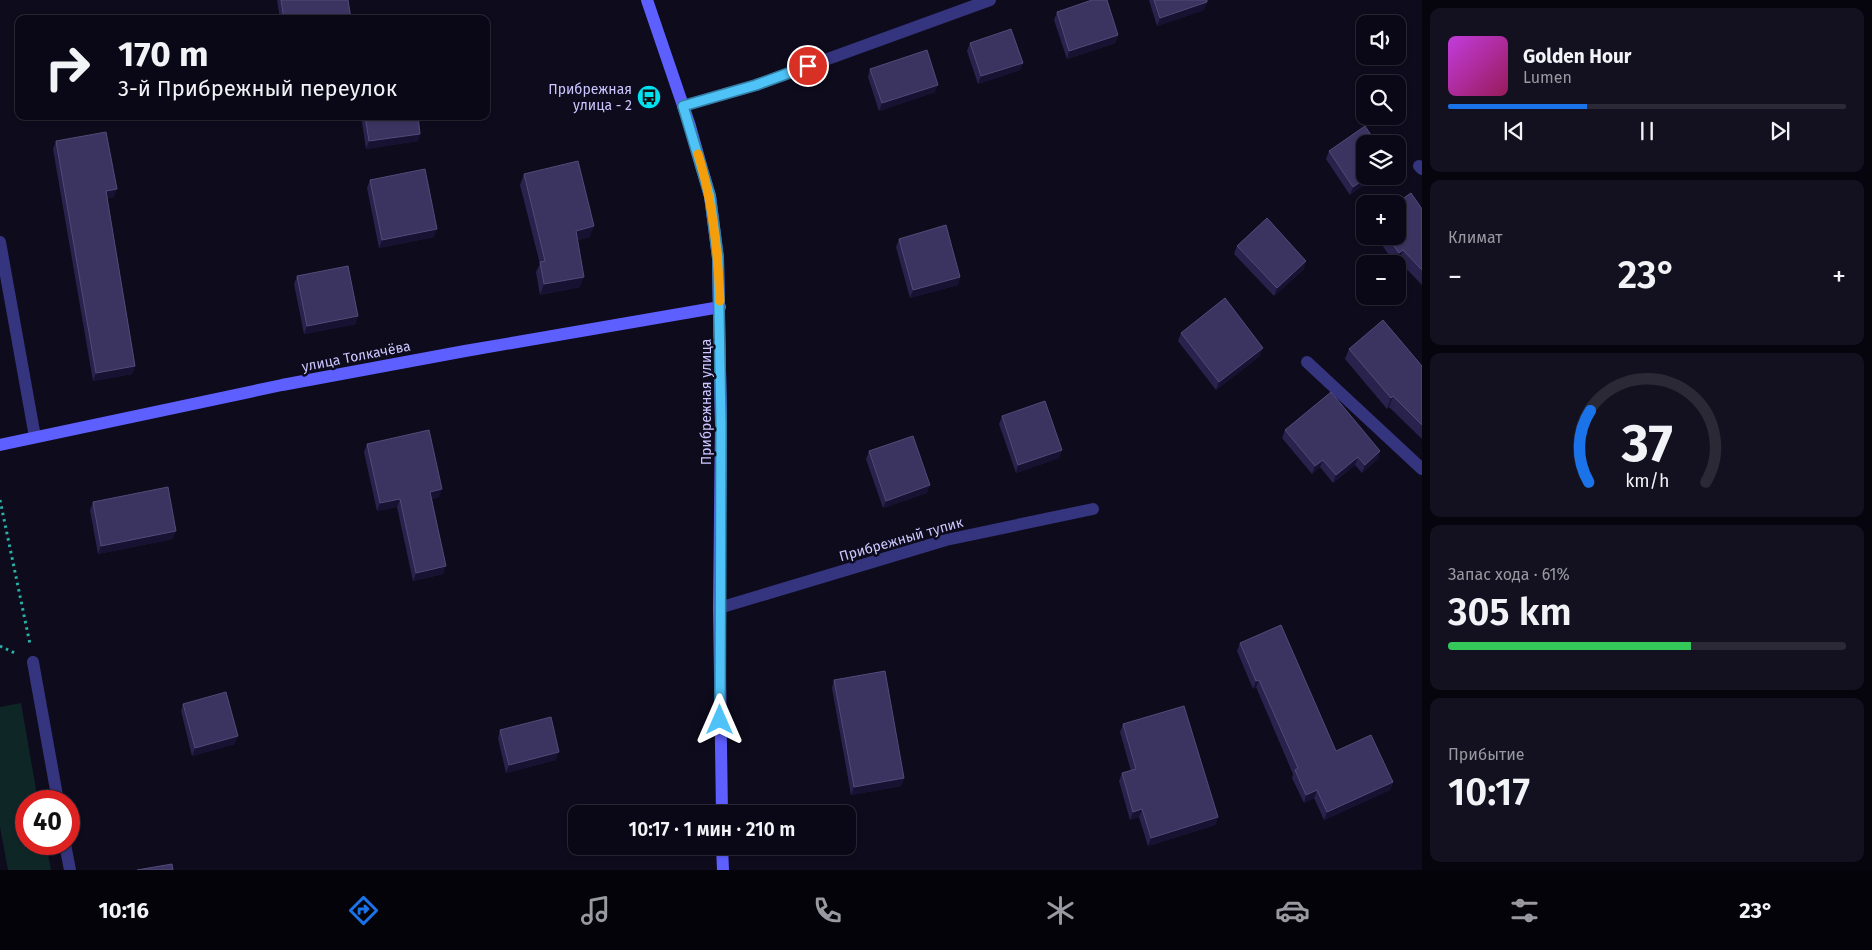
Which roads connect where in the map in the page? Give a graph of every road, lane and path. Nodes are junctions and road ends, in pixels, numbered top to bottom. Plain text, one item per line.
1 (647, 0) edge
2 (990, 0) edge
3 (683, 106) junction
4 (0, 242) edge
5 (720, 308) junction
6 (1307, 362) dead end
7 (35, 437) junction
8 (0, 445) edge
9 (1422, 469) edge
10 (0, 500) edge
11 (1093, 508) dead end
12 (720, 608) junction
13 (33, 662) joint
14 (56, 790) edge
15 (722, 805) edge
16 (68, 855) edge
17 (722, 855) edge
18 (70, 870) edge
19 (723, 870) edge

1 - 3 street, Прибрежная улица
2 - 3 street
3 - 5 street, Прибрежная улица
4 - 7 street
5 - 7 street, улица Толкачёва
5 - 12 street, Прибрежная улица
6 - 9 street
7 - 8 street, улица Толкачёва
10 - 13 path
11 - 12 street, Прибрежный тупик
12 - 15 street, Прибрежная улица
13 - 14 street
16 - 18 street
17 - 19 street

